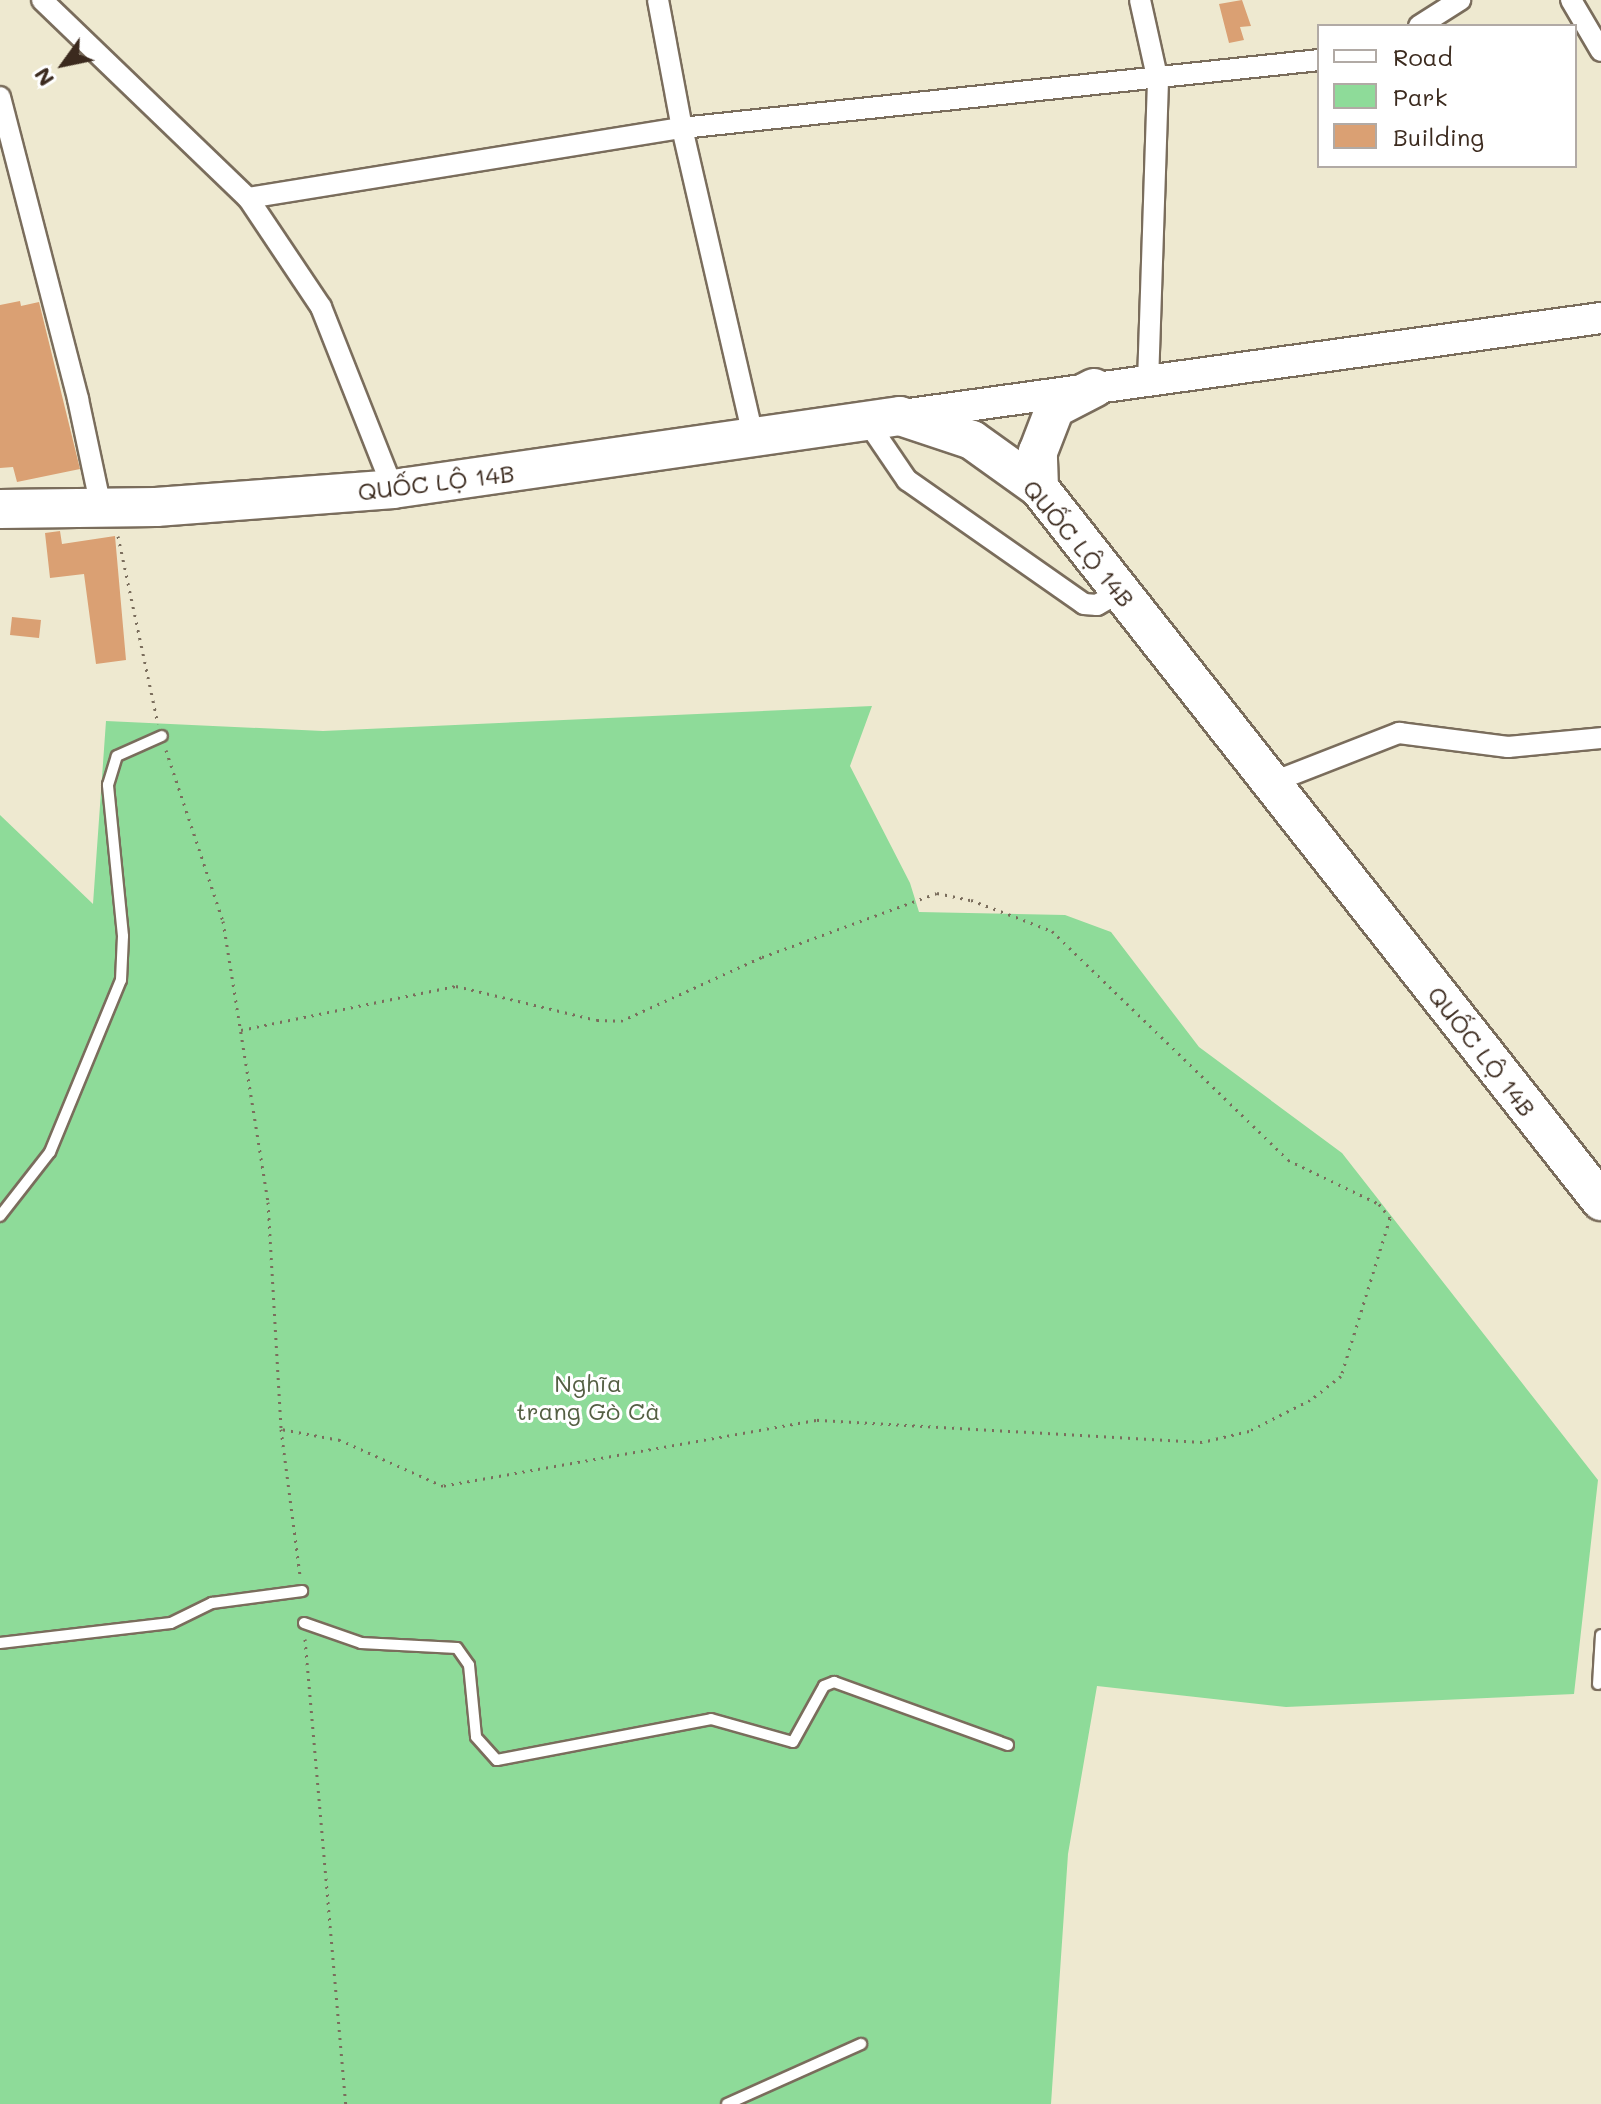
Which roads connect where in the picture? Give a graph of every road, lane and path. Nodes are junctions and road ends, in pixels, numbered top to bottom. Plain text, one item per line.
1 (42, 0) edge
2 (658, 0) edge
3 (1140, 0) edge
4 (1460, 0) edge
5 (1571, 0) edge
6 (1422, 24) edge
7 (1601, 51) edge
8 (1317, 60) edge
9 (1158, 81) junction
10 (0, 97) edge
11 (682, 128) junction
12 (248, 198) junction
13 (1601, 318) edge
14 (1148, 381) junction
15 (1094, 388) junction
16 (883, 418) junction
17 (754, 441) junction
18 (1039, 488) junction
19 (393, 489) junction
20 (106, 508) junction
21 (0, 509) edge
22 (1121, 591) junction
23 (162, 736) junction
24 (1601, 738) edge
25 (1268, 784) junction
26 (241, 1030) junction
27 (1601, 1201) edge
28 (0, 1216) edge
29 (281, 1429) junction
30 (302, 1591) joint
31 (304, 1623) joint
32 (1601, 1635) edge
33 (0, 1643) edge
34 (1598, 1684) dead end
35 (1008, 1745) dead end
36 (861, 2044) dead end
37 (346, 2104) edge
38 (727, 2104) edge

1 - 12 street
2 - 11 street
3 - 9 street
4 - 6 street
5 - 7 street
8 - 9 street
9 - 11 street
9 - 14 street
10 - 20 street
11 - 12 street
11 - 17 street
12 - 19 street
13 - 14 main road
14 - 15 main road
15 - 16 main road
15 - 18 highway
16 - 17 highway, QUỐC LỘ 14B
16 - 18 highway, QUỐC LỘ 14B
16 - 22 street
17 - 19 highway, QUỐC LỘ 14B
18 - 22 highway, QUỐC LỘ 14B
19 - 20 highway, QUỐC LỘ 14B
20 - 21 highway, QUỐC LỘ 14B
20 - 23 path
22 - 25 highway, QUỐC LỘ 14B
23 - 26 path
23 - 28 lane
24 - 25 street
25 - 27 highway, QUỐC LỘ 14B
26 - 29 path
26 - 29 path
29 - 30 path
30 - 33 lane
31 - 35 lane
31 - 37 path
32 - 34 lane
36 - 38 lane

